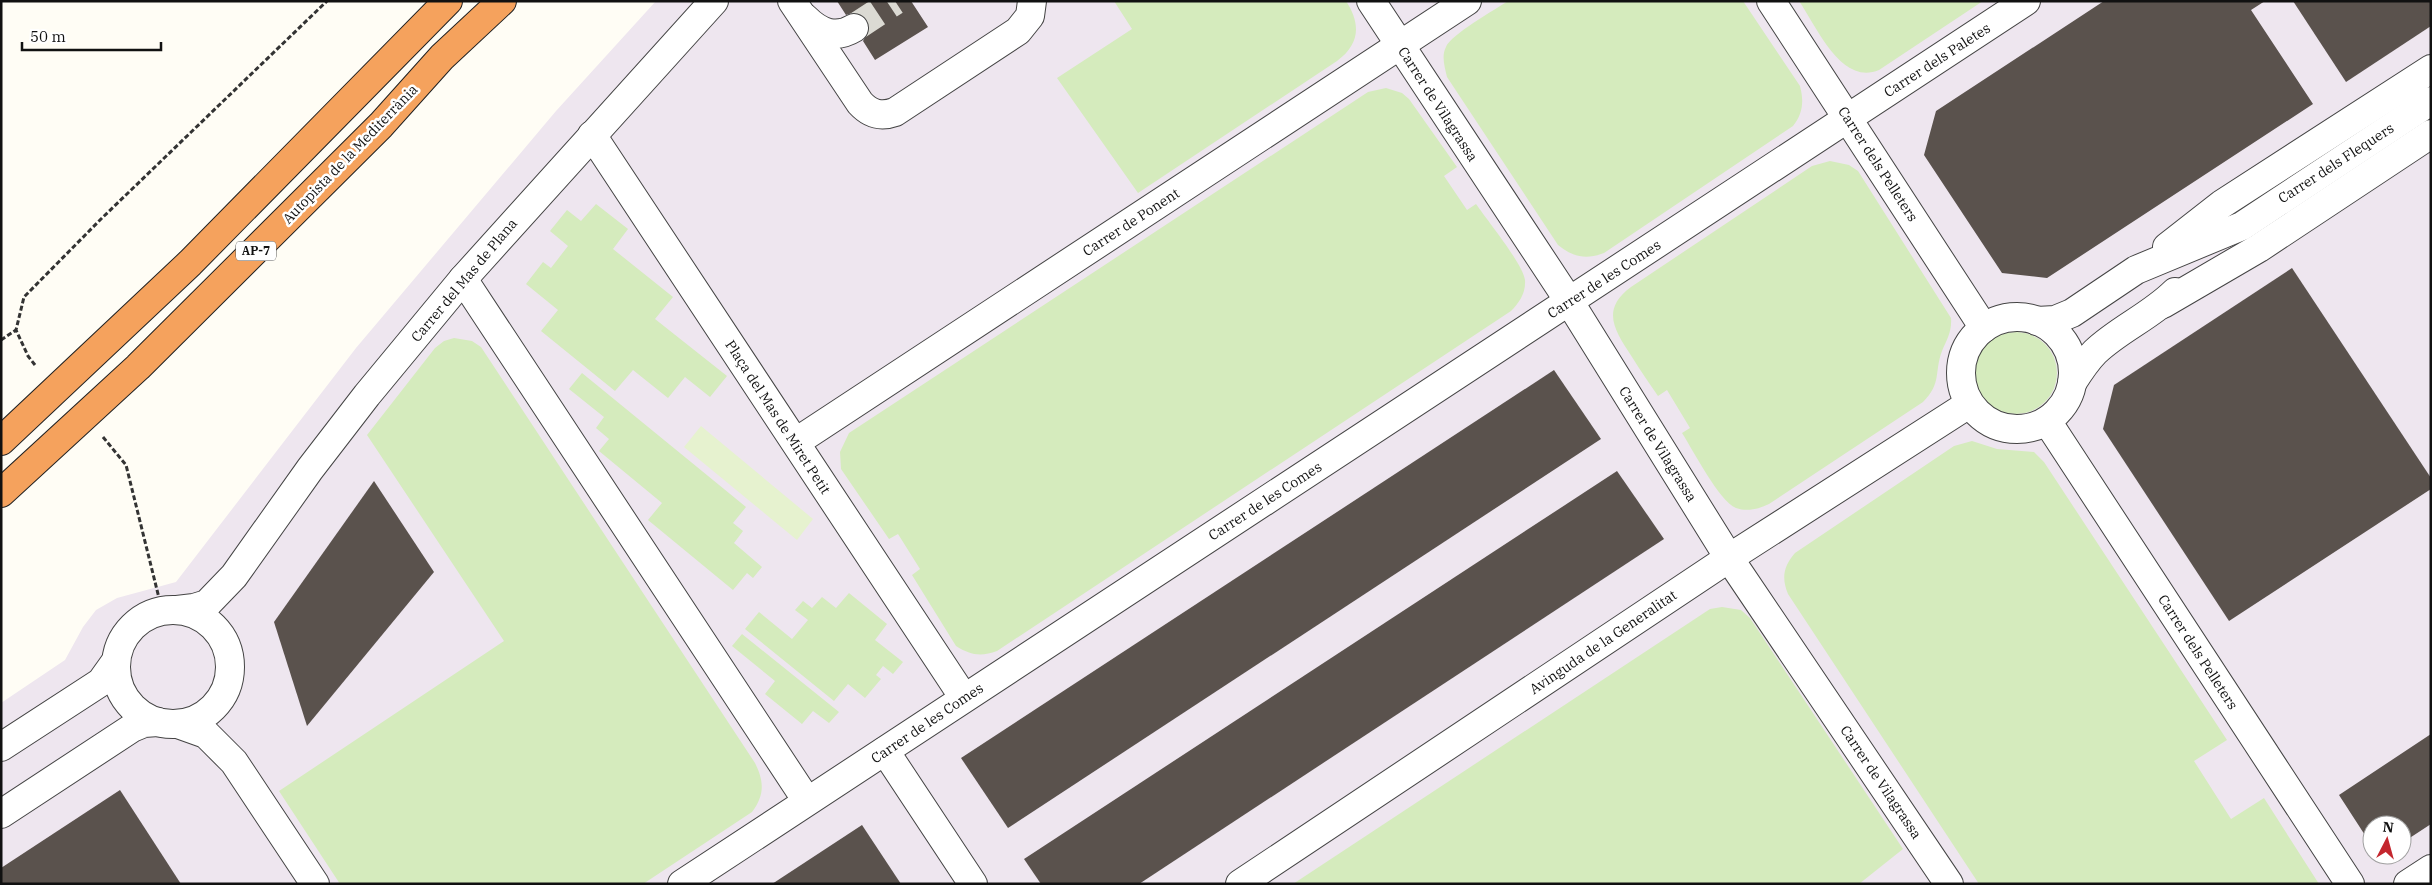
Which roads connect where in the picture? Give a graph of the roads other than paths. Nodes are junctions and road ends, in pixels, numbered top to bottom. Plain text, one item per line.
1 (448, 1) edge
2 (502, 1) edge
3 (714, 1) edge
4 (1032, 1) edge
5 (1371, 1) edge
6 (1466, 1) edge
7 (1771, 1) edge
8 (2026, 1) edge
9 (796, 8) edge
10 (854, 28) tunnel mouth
11 (1400, 45) junction
12 (2431, 69) edge
13 (2431, 101) edge
14 (1849, 119) junction
15 (2431, 134) edge
16 (592, 135) junction
17 (2242, 226) junction
18 (2136, 270) junction
19 (463, 279) junction
20 (1569, 301) junction
21 (2163, 304) junction
22 (2037, 321) junction
23 (1984, 328) junction
24 (2072, 383) junction
25 (1970, 404) junction
26 (2047, 421) junction
27 (1, 441) edge
28 (796, 442) junction
29 (1, 492) edge
30 (1729, 558) junction
31 (234, 576) junction
32 (170, 610) junction
33 (224, 642) junction
34 (116, 661) junction
35 (221, 698) junction
36 (964, 698) junction
37 (168, 723) junction
38 (1, 747) edge
39 (885, 751) junction
40 (234, 762) junction
41 (807, 801) junction
42 (1, 814) edge
43 (2431, 869) edge
44 (314, 884) edge
45 (682, 884) edge
46 (973, 884) edge
47 (1240, 884) edge
48 (1949, 884) edge
49 (2350, 884) edge
50 (2408, 884) edge

1 - 27 highway, AP-7
2 - 29 highway, Autopista de la Mediterrània / AP-7
3 - 16 street, Carrer del Mas de Plana
4 - 9 street
5 - 11 street, Carrer de Vilagrassa
6 - 11 street, Carrer de Ponent
7 - 14 street, Carrer dels Pelleters
8 - 14 street, Carrer dels Paletes
9 - 10 street
11 - 20 street, Carrer de Vilagrassa
11 - 28 street, Carrer de Ponent
12 - 18 street
13 - 17 street, Carrer dels Flequers
14 - 20 street, Carrer de les Comes
14 - 23 street, Carrer dels Pelleters
15 - 21 street
16 - 19 street, Carrer del Mas de Plana
16 - 28 street, Plaça del Mas de Miret Petit
17 - 18 street, Carrer dels Flequers
17 - 21 street, Carrer dels Flequers
18 - 22 street, Carrer dels Flequers
19 - 31 street, Carrer del Mas de Plana
19 - 41 street
20 - 30 street, Carrer de Vilagrassa
20 - 36 street, Carrer de les Comes
21 - 24 street, Carrer dels Flequers
22 - 23 street
22 - 24 street
23 - 25 street
24 - 26 street
25 - 26 street
25 - 30 street, Avinguda de la Generalitat
26 - 49 street, Carrer dels Pelleters
28 - 36 street, Plaça del Mas de Miret Petit
30 - 47 street, Avinguda de la Generalitat
30 - 48 street, Carrer de Vilagrassa
31 - 32 street, Carrer del Mas de Plana
31 - 33 street, Carrer del Mas de Plana
32 - 33 street
32 - 34 street
33 - 35 street
34 - 37 street
34 - 38 street
35 - 37 street
35 - 40 street
36 - 39 street, Carrer de les Comes
37 - 40 street
37 - 42 street
39 - 41 street, Carrer de les Comes
39 - 46 street
40 - 44 street
41 - 45 street, Carrer de les Comes
43 - 50 street

